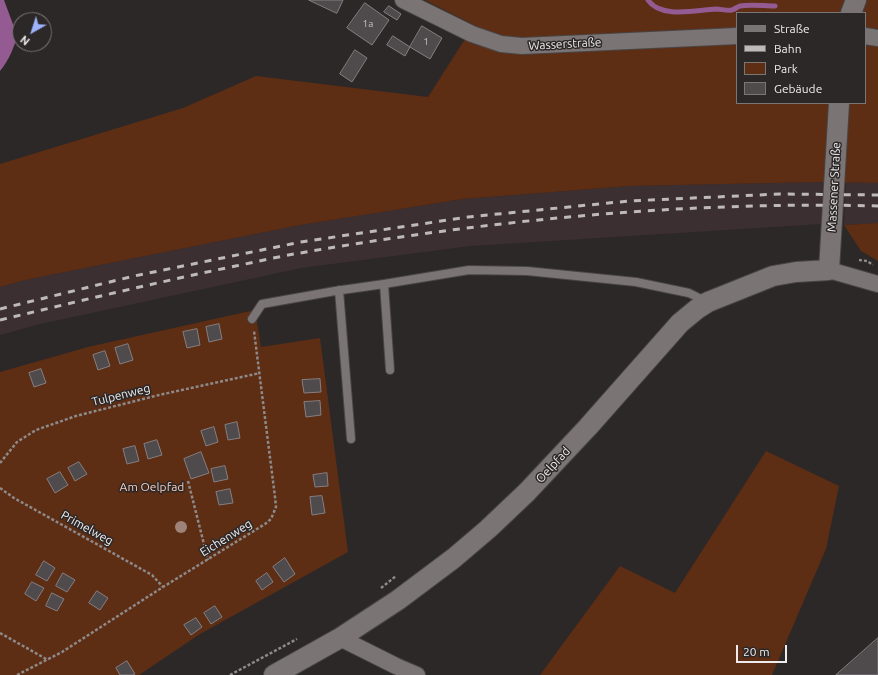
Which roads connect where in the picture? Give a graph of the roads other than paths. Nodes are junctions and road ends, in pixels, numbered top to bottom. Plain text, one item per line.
1 (403, 0) edge
2 (856, 0) edge
3 (851, 12) edge
4 (736, 36) edge
5 (866, 36) edge
6 (878, 38) edge
7 (839, 104) edge
8 (829, 270) junction
9 (384, 284) junction
10 (878, 284) edge
11 (339, 290) junction
12 (708, 302) junction
13 (252, 319) road end
14 (390, 370) dead end
15 (351, 439) dead end
16 (340, 638) junction
17 (274, 675) edge
18 (417, 675) edge

1 - 4 street, Wasserstraße
2 - 3 street
5 - 6 street
7 - 8 street, Massener Straße
8 - 10 street
8 - 12 street, Oelpfad
9 - 11 lane
9 - 12 lane
9 - 14 lane
11 - 13 lane
11 - 15 lane
12 - 16 street, Oelpfad
16 - 17 street, Oelpfad
16 - 18 street

